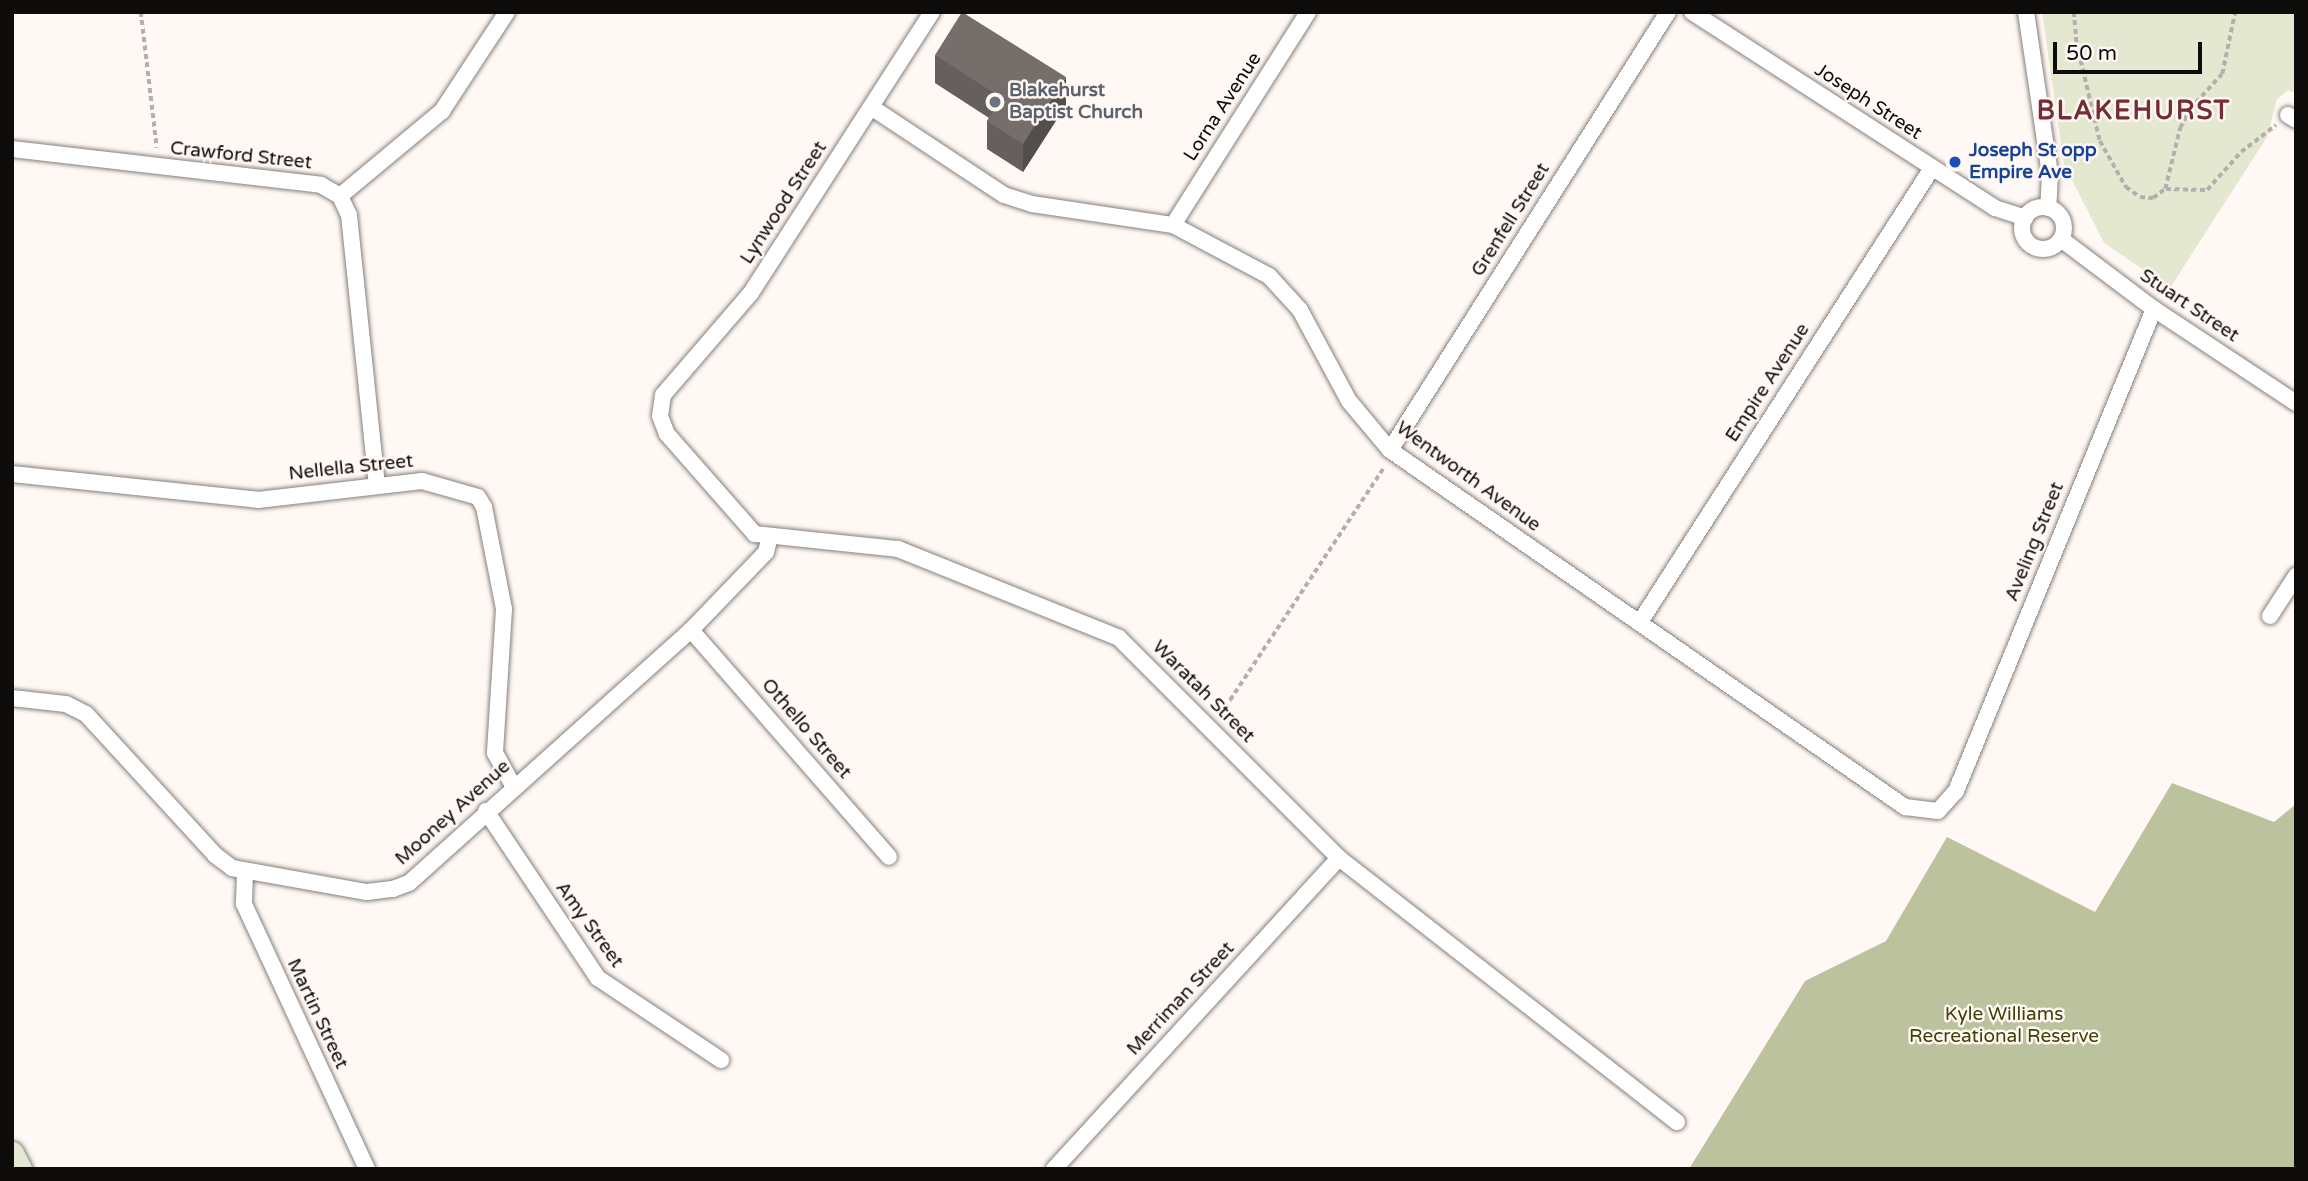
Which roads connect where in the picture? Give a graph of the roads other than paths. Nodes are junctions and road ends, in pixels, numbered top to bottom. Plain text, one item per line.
1 (507, 12) edge
2 (932, 12) edge
3 (1308, 12) edge
4 (1668, 12) edge
5 (1692, 12) edge
6 (2026, 12) edge
7 (871, 107) junction
8 (12, 149) edge
9 (1932, 168) junction
10 (340, 196) junction
11 (2048, 208) junction
12 (2025, 218) junction
13 (1173, 225) junction
14 (2061, 239) junction
15 (2154, 309) junction
16 (2296, 403) edge
17 (659, 406) joint
18 (1390, 450) junction
19 (12, 474) edge
20 (377, 484) junction
21 (770, 536) junction
22 (2296, 576) edge
23 (2270, 616) dead end
24 (1640, 622) junction
25 (691, 630) junction
26 (12, 698) edge
27 (514, 787) junction
28 (1956, 791) joint
29 (486, 811) junction
30 (889, 856) dead end
31 (1339, 858) junction
32 (244, 873) junction
33 (721, 1060) dead end
34 (1677, 1122) dead end
35 (12, 1153) edge
36 (20, 1169) edge
37 (367, 1169) edge
38 (1054, 1169) edge

1 - 10 street
2 - 7 street, Lynwood Street
3 - 13 street, Lorna Avenue
4 - 18 street, Grenfell Street
5 - 9 street, Joseph Street
6 - 11 street
7 - 13 street, Wentworth Avenue
7 - 17 street, Lynwood Street
8 - 10 street, Crawford Street
9 - 12 street, Joseph Street
9 - 24 street, Empire Avenue
10 - 20 street
11 - 12 street
11 - 14 street
12 - 14 street
13 - 18 street, Wentworth Avenue
14 - 15 street, Stuart Street
15 - 16 street, Stuart Street
15 - 28 street, Aveling Street
17 - 21 street, Waratah Street
18 - 24 street, Wentworth Avenue
19 - 20 street, Nellella Street
20 - 27 street, Nellella Street
21 - 25 street, Mooney Avenue
21 - 31 street, Waratah Street
22 - 23 street
24 - 28 street, Wentworth Avenue
25 - 27 street, Mooney Avenue
25 - 30 street, Othello Street
26 - 32 street, Mooney Avenue
27 - 29 street, Mooney Avenue
29 - 32 street, Mooney Avenue
29 - 33 street, Amy Street
31 - 34 street, Waratah Street
31 - 38 street, Merriman Street
32 - 37 street, Martin Street
35 - 36 street

